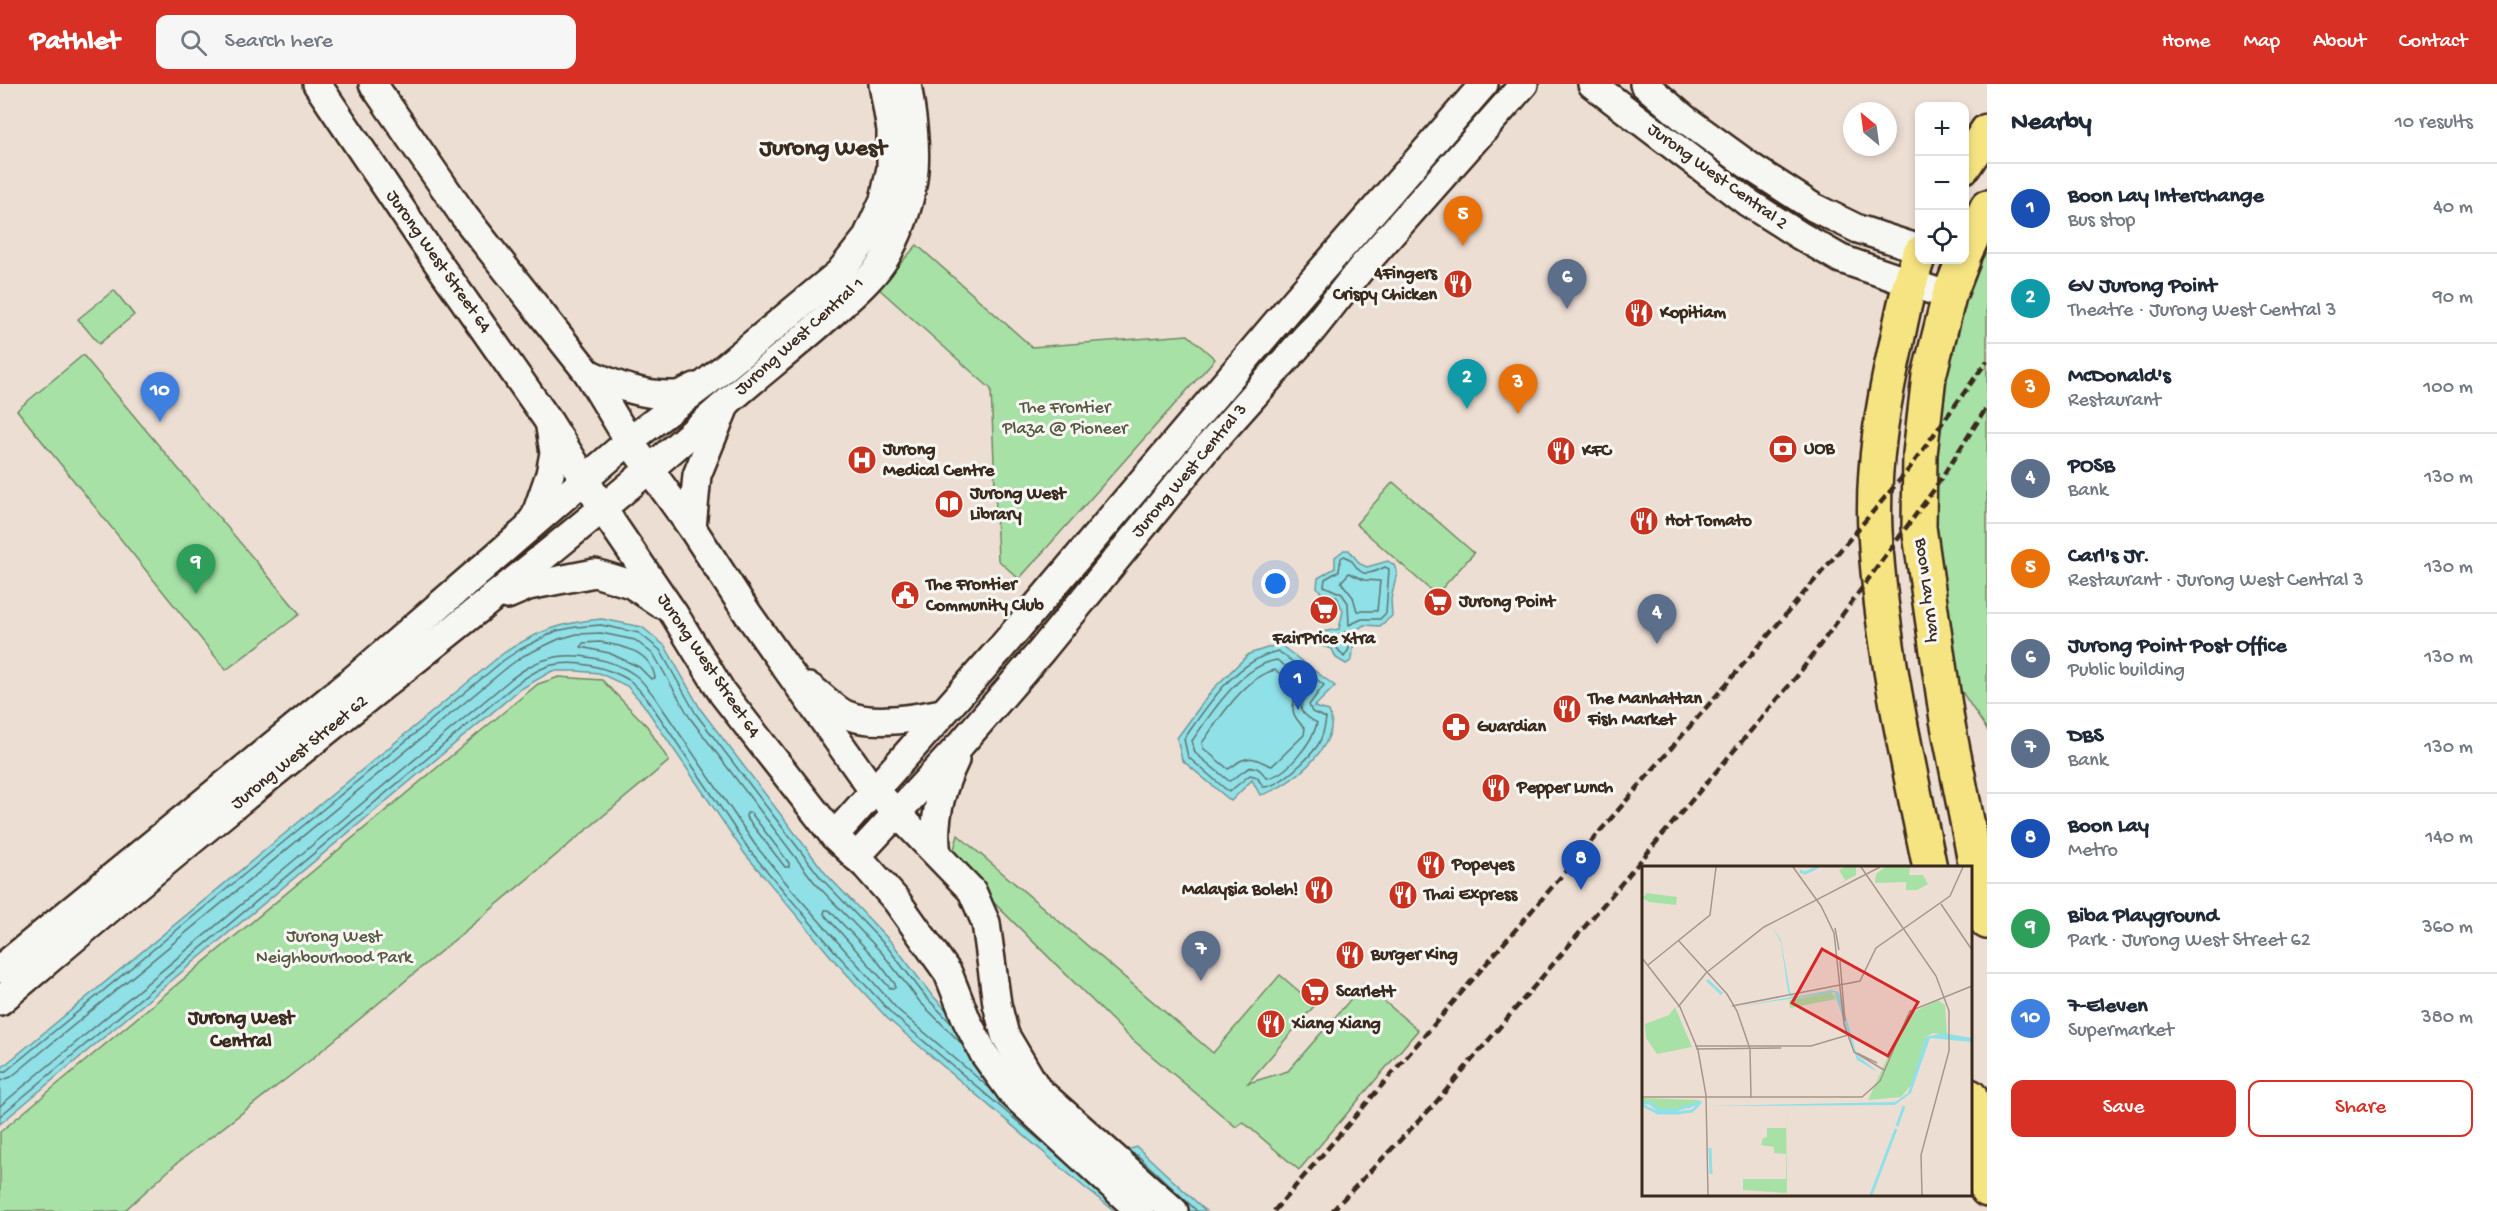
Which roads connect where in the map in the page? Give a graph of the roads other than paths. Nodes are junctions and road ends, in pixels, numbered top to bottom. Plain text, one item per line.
1 (317, 84) edge
2 (373, 84) edge
3 (883, 84) edge
4 (907, 84) edge
5 (1484, 84) edge
6 (1524, 84) edge
7 (1592, 84) edge
8 (1644, 84) edge
9 (1987, 131) edge
10 (1969, 160) edge
11 (1987, 207) edge
12 (1969, 242) edge
13 (1915, 261) edge
14 (1915, 262) edge
15 (1916, 264) edge
16 (1918, 264) edge
17 (1959, 264) edge
18 (1949, 296) junction
19 (588, 373) junction
20 (706, 383) junction
21 (727, 402) junction
22 (549, 422) junction
23 (629, 441) junction
24 (650, 470) junction
25 (584, 479) junction
26 (602, 507) junction
27 (692, 528) junction
28 (520, 535) junction
29 (486, 605) junction
30 (674, 614) junction
31 (789, 672) junction
32 (942, 713) junction
33 (961, 744) junction
34 (874, 789) junction
35 (898, 813) junction
36 (834, 836) junction
37 (937, 854) junction
38 (856, 858) junction
39 (1930, 866) edge
40 (1987, 922) edge
41 (0, 969) edge
42 (0, 1001) edge
43 (1972, 1102) edge
44 (1101, 1176) junction
45 (1987, 1190) edge
46 (1115, 1211) edge
47 (1140, 1211) edge
48 (1174, 1211) edge

1 - 22 street, Jurong West Street 64
2 - 19 street
3 - 20 street, Jurong West Central 1
4 - 21 street, Jurong West Central 1
5 - 32 street, Jurong West Central 3
6 - 33 street, Jurong West Central 3
7 - 14 street, Jurong West Central 2
8 - 13 street, Jurong West Central 2
9 - 10 main road
11 - 12 main road, Boon Lay Way
15 - 39 main road
16 - 18 street, Jurong West Central 2
17 - 18 main road, Boon Lay Way
18 - 40 main road, Boon Lay Way
19 - 20 street
19 - 23 street
20 - 23 street, Jurong West Central 1
21 - 24 street, Jurong West Central 1
21 - 27 street
22 - 25 street, Jurong West Street 64
22 - 28 street
23 - 24 street
23 - 25 street, Jurong West Central 1
24 - 26 street, Jurong West Central 1
24 - 27 street
25 - 26 street, Jurong West Street 64
25 - 28 street, Jurong West Street 62
26 - 29 street, Jurong West Street 62
26 - 30 street, Jurong West Street 64
27 - 31 street
28 - 41 street, Jurong West Street 62
29 - 30 street
29 - 42 street, Jurong West Street 62
30 - 36 street, Jurong West Street 64
31 - 32 street
31 - 34 street
32 - 34 street, Jurong West Central 3
33 - 35 street, Jurong West Central 3
33 - 37 street
34 - 35 street
34 - 36 street, Jurong West Central 3
35 - 37 street
35 - 38 street, Jurong West Central 3
36 - 38 street, Jurong West Street 64
37 - 48 street
38 - 44 street, Jurong West Street 64
43 - 45 main road
44 - 46 street
44 - 47 street, Jurong West Street 64

